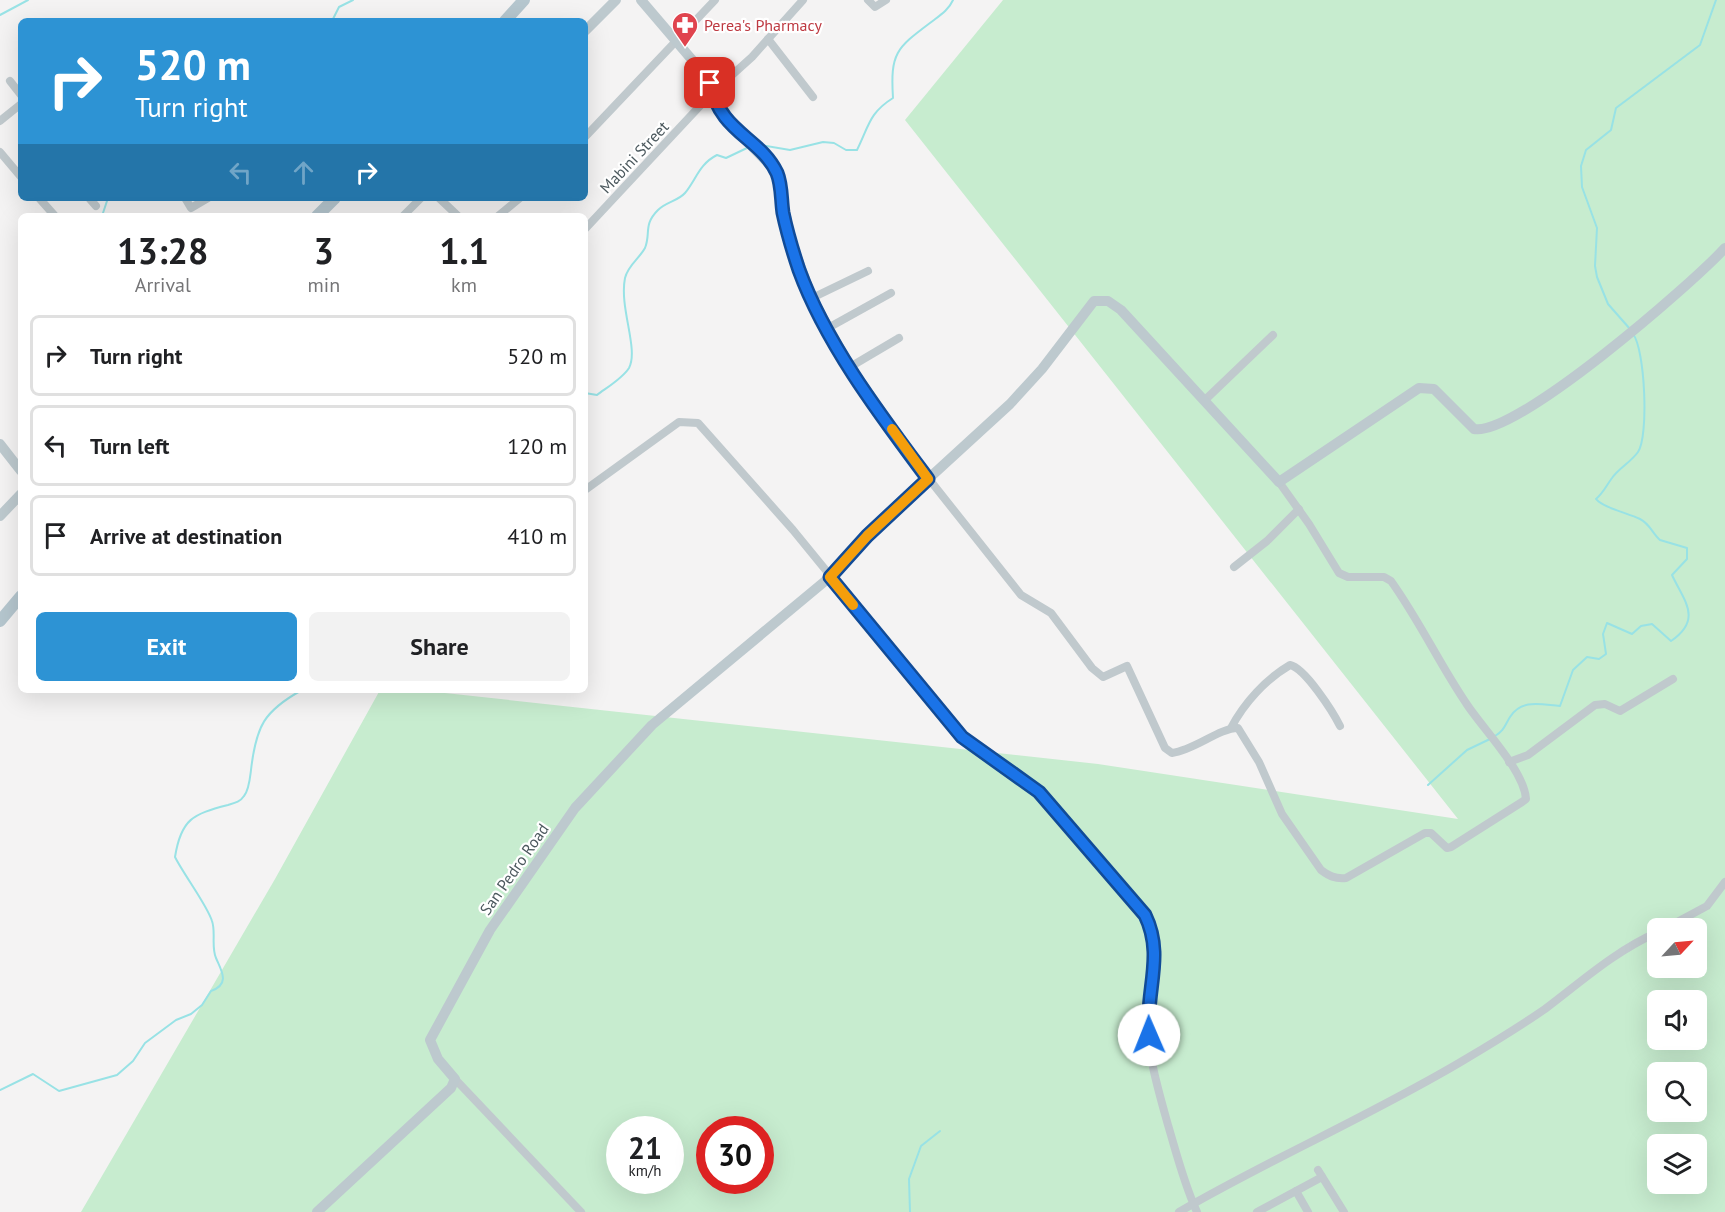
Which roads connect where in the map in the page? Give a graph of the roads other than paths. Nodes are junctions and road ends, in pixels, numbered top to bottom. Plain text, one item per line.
1 (524, 0) edge
2 (616, 0) edge
3 (641, 0) edge
4 (715, 0) edge
5 (802, 0) edge
6 (868, 0) edge
7 (886, 0) edge
8 (508, 18) edge
9 (588, 28) edge
10 (768, 39) junction
11 (676, 43) junction
12 (10, 81) dead end
13 (18, 91) edge
14 (712, 93) junction
15 (813, 97) dead end
16 (18, 106) edge
17 (0, 121) edge
18 (588, 134) edge
19 (0, 153) edge
20 (18, 174) edge
21 (42, 201) edge
22 (92, 201) edge
23 (187, 201) edge
24 (203, 201) edge
25 (332, 201) edge
26 (418, 201) edge
27 (441, 201) edge
28 (516, 201) edge
29 (96, 206) dead end
30 (52, 213) edge
31 (320, 213) edge
32 (406, 213) edge
33 (455, 213) edge
34 (502, 213) edge
35 (588, 226) edge
36 (1725, 248) edge
37 (868, 271) dead end
38 (891, 293) dead end
39 (812, 298) junction
40 (828, 328) junction
41 (1273, 335) dead end
42 (899, 338) dead end
43 (850, 367) junction
44 (1205, 400) junction
45 (0, 444) edge
46 (18, 467) edge
47 (928, 479) junction
48 (1279, 482) junction
49 (588, 488) edge
50 (18, 497) edge
51 (1299, 509) junction
52 (0, 516) edge
53 (1234, 567) dead end
54 (830, 577) junction
55 (18, 600) edge
56 (0, 621) edge
57 (1673, 679) dead end
58 (1340, 726) dead end
59 (1231, 728) junction
60 (1509, 762) junction
61 (1725, 882) edge
62 (1685, 918) edge
63 (1647, 937) edge
64 (455, 1079) junction
65 (1296, 1191) junction
66 (1193, 1204) junction
67 (1271, 1209) edge
68 (317, 1212) edge
69 (581, 1212) edge
70 (1179, 1212) edge
71 (1197, 1212) edge
72 (1257, 1212) edge
73 (1308, 1212) edge
74 (1344, 1212) edge

1 - 8 main road
2 - 9 street
3 - 11 street
4 - 11 street
5 - 10 street, Mabini Street
6 - 7 street
10 - 14 street, Mabini Street
10 - 15 street
11 - 14 street
11 - 18 street
12 - 13 street
14 - 35 street, Mabini Street
14 - 39 street
16 - 17 street
19 - 20 street
21 - 30 street
22 - 29 street
23 - 24 street
25 - 31 main road
26 - 32 street
27 - 33 street
28 - 34 street
36 - 48 street
37 - 39 street
38 - 40 street
39 - 40 street
40 - 43 street
41 - 44 street
42 - 43 street
43 - 47 street
44 - 47 street
44 - 48 street
45 - 46 street
47 - 54 street
47 - 59 street
48 - 51 street
49 - 54 street
50 - 52 street
51 - 53 street
51 - 60 street
54 - 64 street, San Pedro Road
54 - 66 street
55 - 56 main road
57 - 60 street
58 - 59 street
59 - 60 street
61 - 62 street
63 - 66 street
64 - 68 street
64 - 69 street
65 - 67 street
65 - 73 street
65 - 74 street
66 - 70 street
66 - 71 street
67 - 72 street

